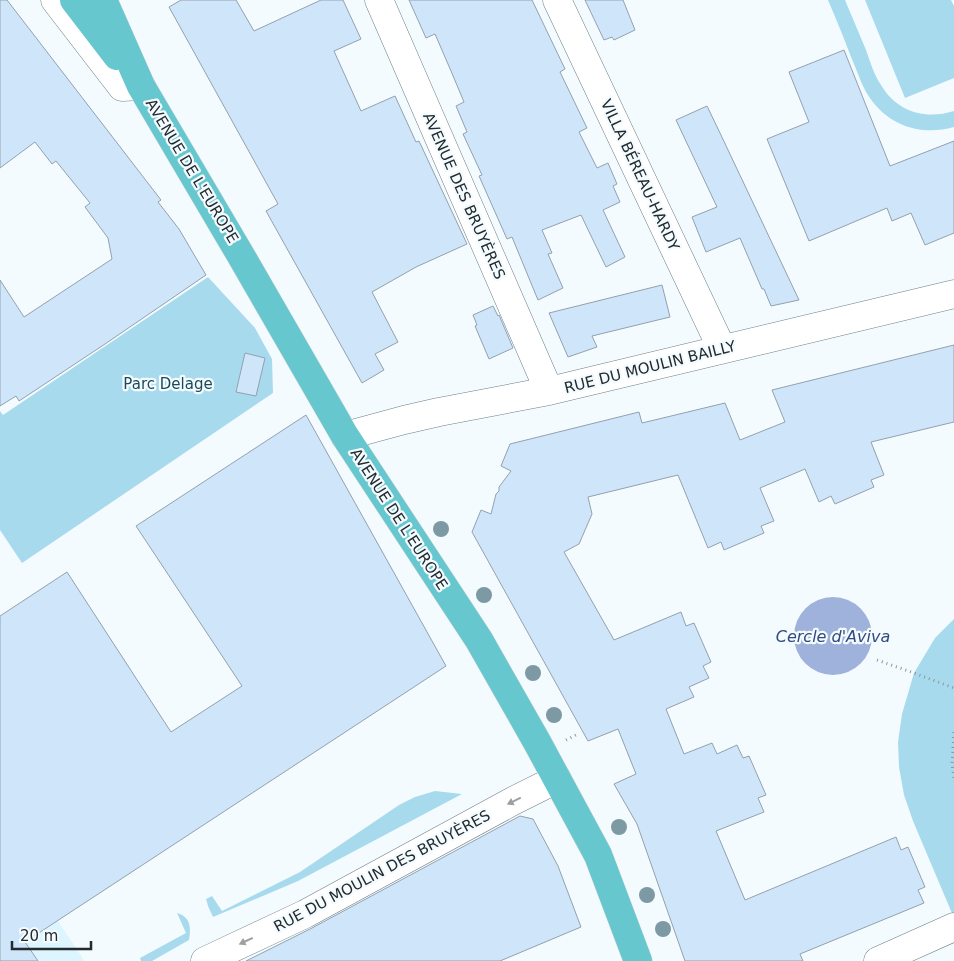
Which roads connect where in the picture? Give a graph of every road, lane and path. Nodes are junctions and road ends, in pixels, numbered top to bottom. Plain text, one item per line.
1 (55, 0) edge
2 (74, 0) edge
3 (103, 0) edge
4 (379, 0) edge
5 (557, 0) edge
6 (141, 86) junction
7 (954, 294) edge
8 (722, 349) junction
9 (549, 391) junction
10 (345, 436) junction
11 (877, 660) dead end
12 (954, 688) edge
13 (954, 732) edge
14 (954, 778) edge
15 (557, 779) junction
16 (954, 927) edge
17 (205, 961) edge
18 (638, 961) edge
19 (878, 961) edge

1 - 6 street
2 - 6 main road
3 - 6 main road
4 - 9 street, AVENUE DES BRUYÈRES
5 - 8 street, VILLA BÉREAU-HARDY
6 - 10 main road, AVENUE DE L'EUROPE
7 - 8 street, RUE DU MOULIN BAILLY
8 - 9 street, RUE DU MOULIN BAILLY
9 - 10 street, RUE DU MOULIN BAILLY
10 - 15 main road, AVENUE DE L'EUROPE
11 - 12 path
13 - 14 path
15 -> 17 street, RUE DU MOULIN DES BRUYÈRES
15 - 18 main road, AVENUE DE L'EUROPE
16 - 19 street

